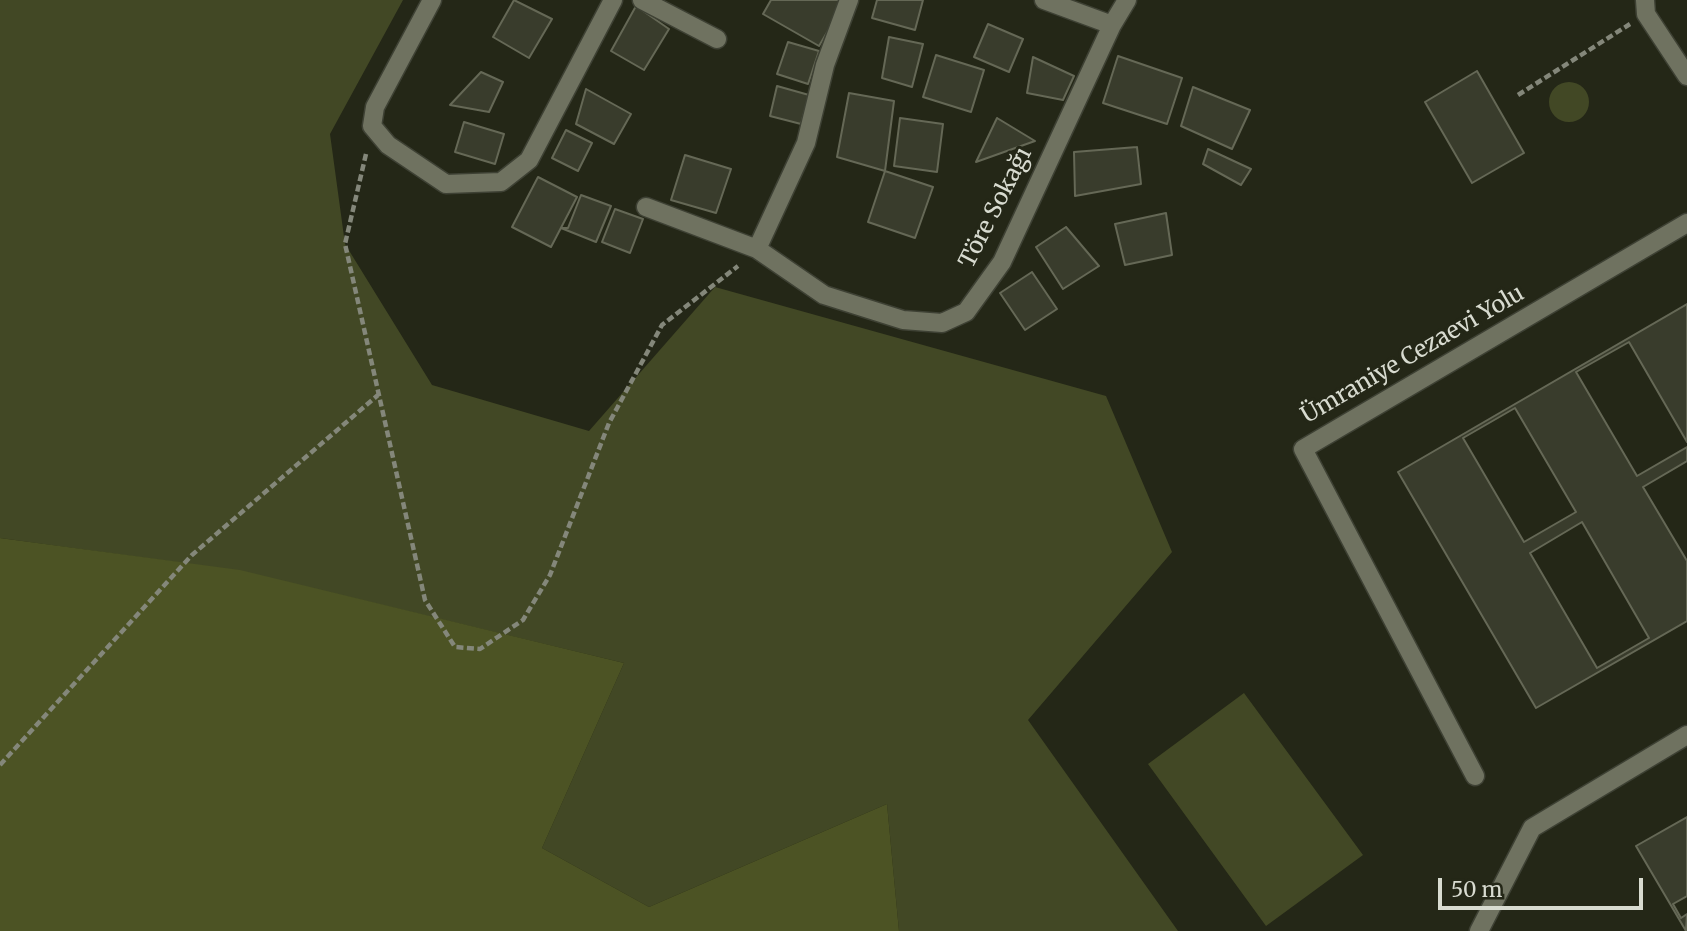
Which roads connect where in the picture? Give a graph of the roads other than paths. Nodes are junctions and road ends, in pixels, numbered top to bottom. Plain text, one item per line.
1 (432, 0) edge
2 (613, 0) edge
3 (642, 0) edge
4 (849, 0) edge
5 (1044, 0) edge
6 (1127, 0) edge
7 (1645, 7) edge
8 (1111, 25) junction
9 (718, 39) dead end
10 (1687, 76) edge
11 (646, 206) dead end
12 (1687, 223) edge
13 (757, 248) junction
14 (1687, 735) edge
15 (1475, 776) dead end
16 (1479, 931) edge

1 - 2 street
3 - 9 street
4 - 13 street
5 - 8 street
6 - 8 street, Töre Sokağı
7 - 10 street
8 - 13 street, Töre Sokağı
11 - 13 street, Töre Sokağı
12 - 15 street, Ümraniye Cezaevi Yolu
14 - 16 street

